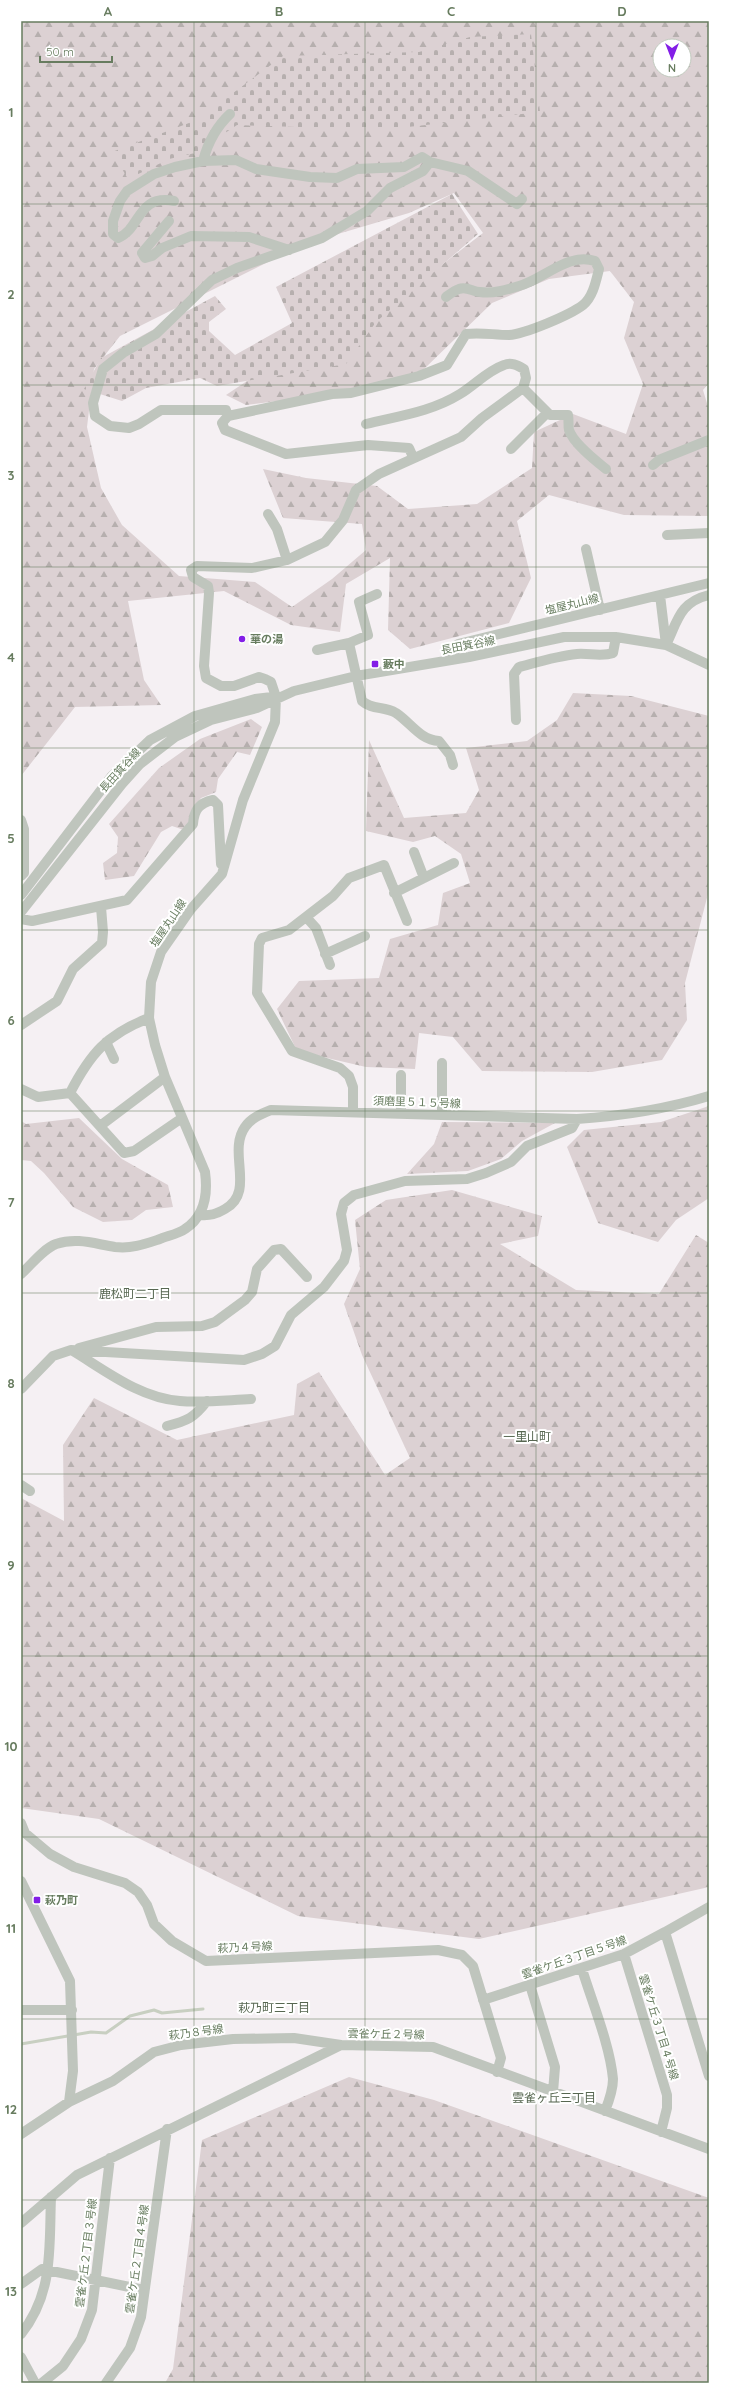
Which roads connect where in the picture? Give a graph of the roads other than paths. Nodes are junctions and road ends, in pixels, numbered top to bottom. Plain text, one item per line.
1 (230, 114) dead end
2 (203, 161) junction
3 (430, 162) junction
4 (522, 199) dead end
5 (174, 201) dead end
6 (169, 221) dead end
7 (289, 250) junction
8 (446, 297) dead end
9 (523, 388) junction
10 (547, 413) junction
11 (228, 416) junction
12 (366, 424) dead end
13 (709, 440) edge
14 (511, 449) dead end
15 (413, 457) junction
16 (653, 465) dead end
17 (606, 469) dead end
18 (268, 514) dead end
19 (709, 533) edge
20 (667, 535) dead end
21 (586, 549) dead end
22 (287, 560) junction
23 (709, 583) edge
24 (377, 594) dead end
25 (660, 595) junction
26 (709, 595) edge
27 (600, 610) junction
28 (616, 637) junction
29 (350, 643) junction
30 (666, 645) junction
31 (318, 650) dead end
32 (451, 660) junction
33 (709, 665) edge
34 (356, 676) junction
35 (276, 697) junction
36 (516, 720) dead end
37 (453, 765) dead end
38 (21, 820) edge
39 (414, 852) dead end
40 (22, 859) edge
41 (454, 863) dead end
42 (222, 874) junction
43 (21, 876) edge
44 (424, 878) junction
45 (394, 893) junction
46 (21, 895) edge
47 (101, 907) junction
48 (21, 912) edge
49 (306, 917) junction
50 (21, 919) edge
51 (407, 921) dead end
52 (365, 936) dead end
53 (325, 954) junction
54 (330, 965) dead end
55 (149, 1018) junction
56 (21, 1025) edge
57 (106, 1042) junction
58 (114, 1059) dead end
59 (442, 1063) dead end
60 (401, 1075) dead end
61 (164, 1077) junction
62 (21, 1089) edge
63 (70, 1093) junction
64 (709, 1096) edge
65 (353, 1112) junction
66 (402, 1114) junction
67 (442, 1115) junction
68 (182, 1118) junction
69 (577, 1119) junction
70 (100, 1126) junction
71 (199, 1215) junction
72 (21, 1274) edge
73 (307, 1277) dead end
74 (71, 1350) junction
75 (21, 1389) edge
76 (251, 1399) dead end
77 (207, 1401) junction
78 (167, 1426) dead end
79 (21, 1485) edge
80 (30, 1492) dead end
81 (21, 1823) edge
82 (21, 1880) edge
83 (709, 1907) edge
84 (665, 1932) junction
85 (624, 1954) junction
86 (582, 1969) junction
87 (530, 1985) junction
88 (483, 2000) junction
89 (21, 2010) edge
90 (72, 2010) junction
91 (341, 2045) junction
92 (497, 2072) junction
93 (709, 2076) edge
94 (553, 2092) junction
95 (69, 2102) junction
96 (605, 2111) junction
97 (167, 2129) junction
98 (660, 2132) junction
99 (21, 2134) edge
100 (709, 2149) edge
101 (110, 2158) junction
102 (51, 2197) junction
103 (21, 2223) edge
104 (48, 2269) junction
105 (96, 2280) junction
106 (21, 2284) edge
107 (144, 2290) junction
108 (21, 2334) edge
109 (21, 2357) edge
110 (35, 2383) edge
111 (42, 2383) edge
112 (106, 2383) edge

1 - 2 street
2 - 3 street
2 - 5 street
3 - 4 street
3 - 7 street
6 - 7 street
7 - 11 street
8 - 11 street
9 - 10 street
9 - 12 street
9 - 15 street
10 - 14 street
10 - 17 street
11 - 15 street
13 - 16 street
15 - 22 street
18 - 22 street
19 - 20 street
21 - 27 street
22 - 35 street
23 - 25 street, 塩屋丸山線
24 - 29 street
25 - 27 street, 塩屋丸山線
25 - 30 street
26 - 30 street
27 - 32 street, 塩屋丸山線
28 - 30 street, 長田箕谷線
28 - 32 street, 長田箕谷線
28 - 36 street
29 - 31 street
29 - 34 street
30 - 33 street, 長田箕谷線
32 - 34 street, 長田箕谷線
34 - 35 street, 長田箕谷線
34 - 37 street
35 - 42 street, 塩屋丸山線
35 - 46 street, 長田箕谷線
35 - 48 street, 長田箕谷線
38 - 40 street
39 - 44 street
40 - 43 street
41 - 44 street
42 - 47 street
42 - 55 street, 塩屋丸山線
44 - 45 street
45 - 49 street
45 - 51 street
47 - 50 street
47 - 56 street
49 - 53 street
49 - 65 street
52 - 53 street
53 - 54 street
55 - 57 street
55 - 61 street, 塩屋丸山線
57 - 58 street
57 - 63 street
59 - 67 street
60 - 66 street
61 - 68 street, 塩屋丸山線
61 - 70 street
62 - 63 street
63 - 70 street
64 - 69 street, 須磨里５１５号線
65 - 66 street, 須磨里５１５号線
65 - 71 street, 須磨里５１５号線
66 - 67 street, 須磨里５１５号線
67 - 69 street, 須磨里５１５号線
68 - 70 street
68 - 71 street, 塩屋丸山線
69 - 74 street
71 - 72 street
73 - 74 street
74 - 75 street
74 - 77 street
76 - 77 street
77 - 78 street
79 - 80 street
81 - 88 street, 萩乃４号線
82 - 90 street
83 - 84 street, 雲雀ケ丘３丁目５号線
84 - 85 street, 雲雀ケ丘３丁目５号線
84 - 93 street
85 - 86 street, 雲雀ケ丘３丁目５号線
85 - 98 street, 雲雀ケ丘３丁目４号線
86 - 87 street, 雲雀ケ丘３丁目５号線
86 - 96 street
87 - 88 street, 雲雀ケ丘３丁目５号線
87 - 94 street
88 - 92 street
89 - 90 street
90 - 95 street
91 - 92 street, 雲雀ケ丘２号線
91 - 95 street, 萩乃８号線
91 - 97 street, 雲雀ケ丘２号線
92 - 94 street, 雲雀ケ丘２号線
94 - 96 street, 雲雀ケ丘２号線
95 - 99 street, 萩乃８号線
96 - 98 street, 雲雀ケ丘２号線
97 - 101 street, 雲雀ケ丘２号線
97 - 107 street, 雲雀ケ丘２丁目４号線
98 - 100 street, 雲雀ケ丘２号線
101 - 102 street, 雲雀ケ丘２号線
101 - 105 street, 雲雀ケ丘２丁目３号線
102 - 103 street, 雲雀ケ丘２号線
102 - 104 street
104 - 105 street
104 - 106 street
104 - 108 street
105 - 107 street
105 - 111 street, 雲雀ケ丘２丁目３号線
107 - 112 street, 雲雀ケ丘２丁目４号線
109 - 110 street

